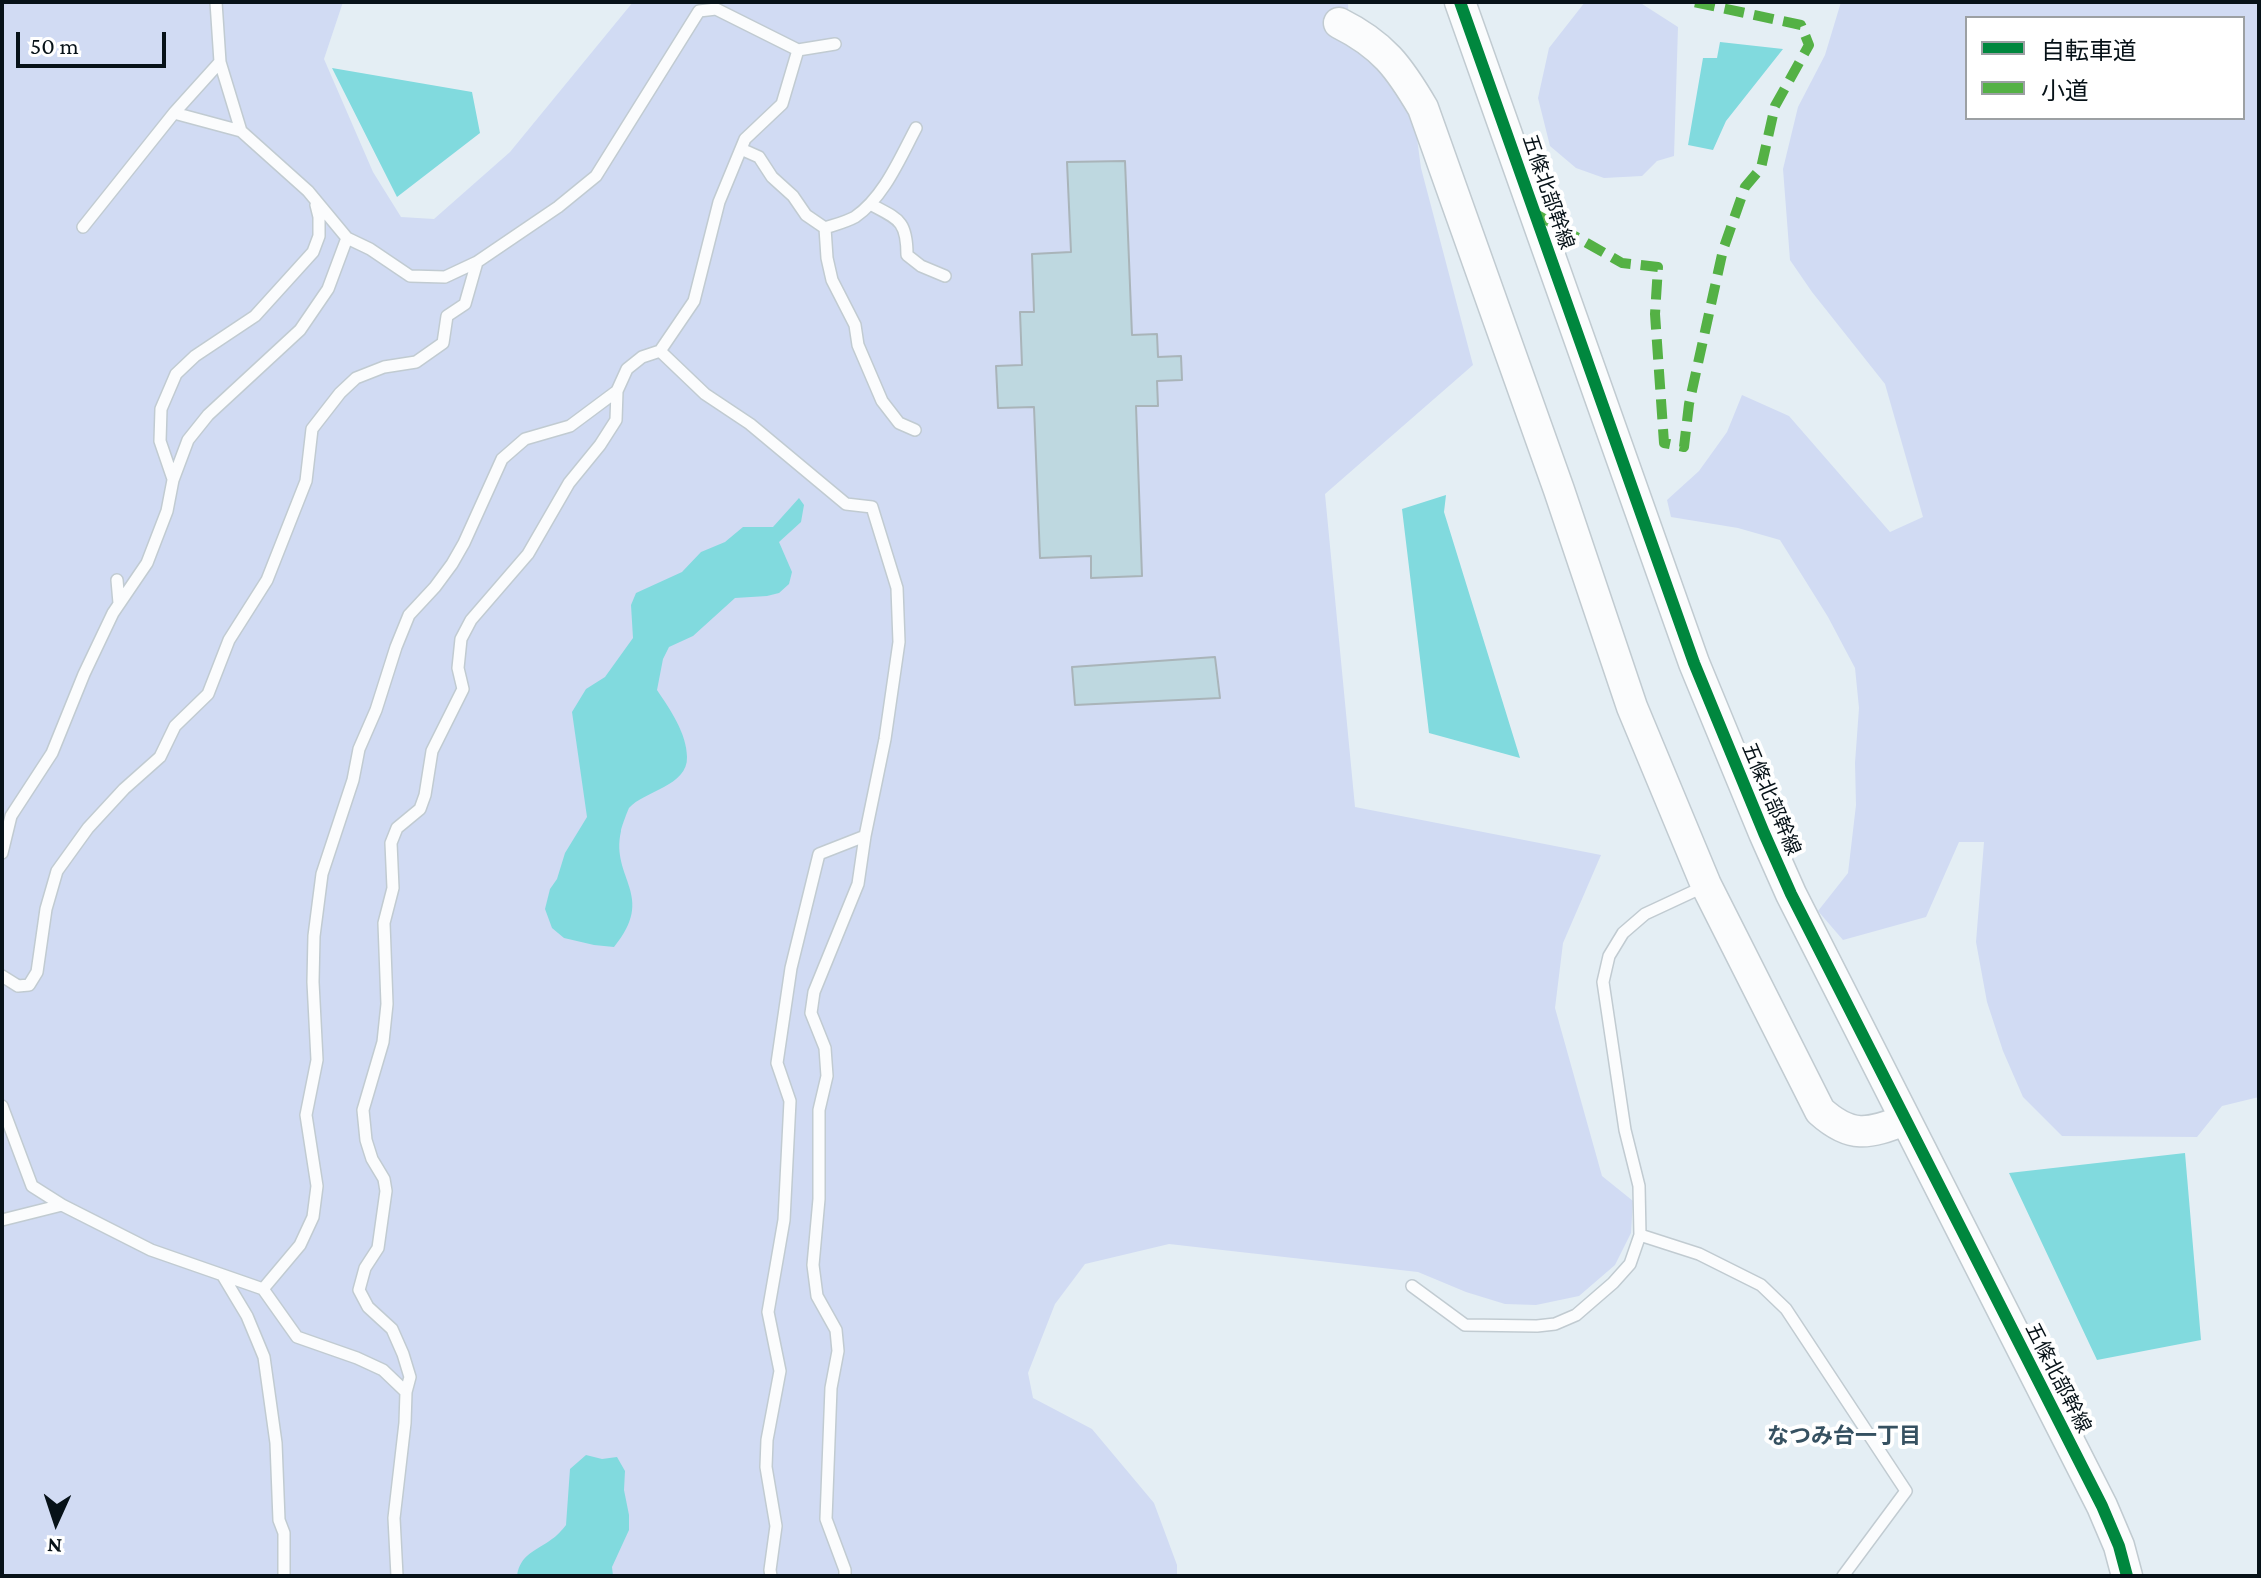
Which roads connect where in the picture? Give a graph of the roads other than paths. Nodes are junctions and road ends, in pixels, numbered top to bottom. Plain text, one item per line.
1 (216, 2) edge
2 (1460, 2) edge
3 (1339, 23) dead end
4 (835, 44) dead end
5 (798, 50) junction
6 (220, 62) junction
7 (174, 113) junction
8 (916, 128) dead end
9 (241, 131) junction
10 (741, 149) junction
11 (315, 199) junction
12 (870, 204) junction
13 (83, 227) dead end
14 (825, 228) junction
15 (347, 238) junction
16 (477, 262) junction
17 (945, 276) dead end
18 (660, 351) junction
19 (617, 391) junction
20 (915, 430) dead end
21 (173, 480) junction
22 (117, 580) dead end
23 (119, 604) junction
24 (865, 836) junction
25 (2, 853) edge
26 (1706, 885) junction
27 (2, 976) edge
28 (2, 1106) edge
29 (1905, 1120) junction
30 (62, 1205) junction
31 (2, 1220) edge
32 (1640, 1235) junction
33 (223, 1276) junction
34 (1412, 1286) dead end
35 (263, 1289) junction
36 (406, 1392) junction
37 (284, 1576) edge
38 (397, 1576) edge
39 (771, 1576) edge
40 (845, 1576) edge
41 (1843, 1576) edge
42 (2127, 1576) edge

1 - 6 lane
2 - 29 street, 五條北部幹線
3 - 26 street
4 - 5 lane
5 - 10 lane
5 - 16 lane
6 - 7 lane
6 - 9 lane
7 - 9 lane
7 - 13 lane
8 - 12 lane
9 - 11 lane
10 - 14 lane
10 - 18 lane
11 - 15 lane
11 - 21 lane
12 - 14 lane
12 - 17 lane
14 - 20 lane
15 - 16 lane
15 - 21 lane
16 - 27 lane
18 - 19 lane
18 - 24 lane
19 - 35 lane
19 - 36 lane
21 - 23 lane
22 - 23 lane
23 - 25 lane
24 - 39 lane
24 - 40 lane
26 - 29 street
26 - 32 lane
28 - 30 lane
29 - 42 street, 五條北部幹線
30 - 31 lane
30 - 33 lane
32 - 34 lane
32 - 41 lane
33 - 35 lane
33 - 37 lane
35 - 36 lane
36 - 38 lane

